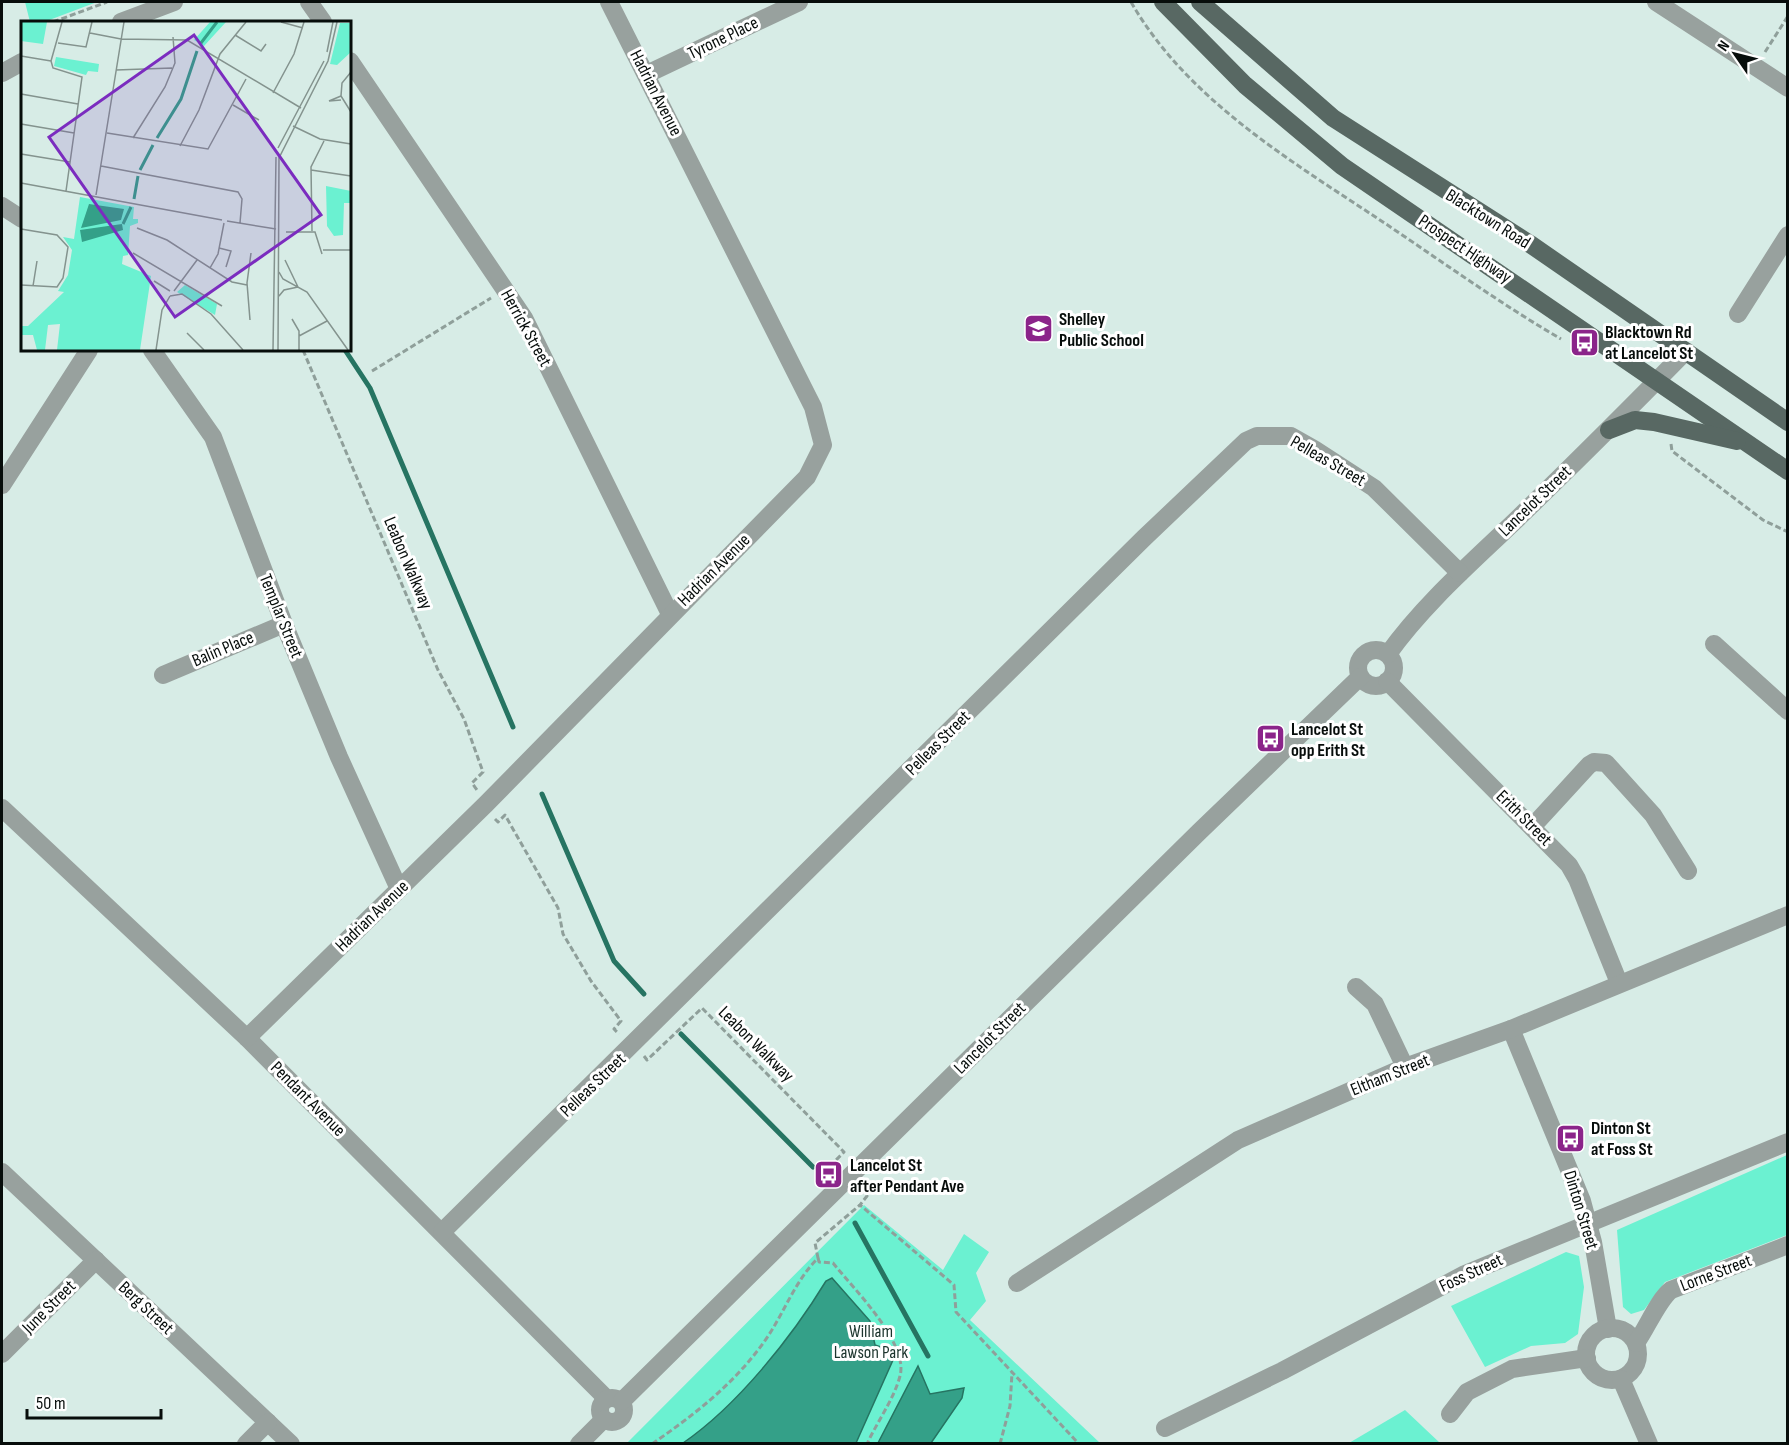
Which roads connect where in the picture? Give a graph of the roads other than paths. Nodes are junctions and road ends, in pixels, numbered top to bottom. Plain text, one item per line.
1 (174, 2) edge
2 (309, 2) edge
3 (609, 2) edge
4 (799, 2) edge
5 (1163, 2) edge
6 (1200, 2) edge
7 (1656, 2) edge
8 (124, 21) edge
9 (322, 21) edge
10 (351, 62) edge
11 (21, 63) edge
12 (2, 73) edge
13 (647, 74) junction
14 (1788, 88) edge
15 (2, 206) edge
16 (21, 218) edge
17 (1788, 235) edge
18 (1738, 314) dead end
19 (88, 351) edge
20 (153, 351) edge
21 (1686, 351) junction
22 (1657, 381) junction
23 (1788, 422) edge
24 (1609, 430) junction
25 (1748, 443) junction
26 (1788, 471) edge
27 (2, 485) edge
28 (1460, 573) junction
29 (670, 614) junction
30 (284, 624) junction
31 (1714, 644) dead end
32 (1388, 654) junction
33 (163, 675) dead end
34 (1360, 677) junction
35 (1387, 681) junction
36 (1788, 711) edge
37 (2, 808) edge
38 (1533, 826) junction
39 (1688, 871) dead end
40 (399, 889) junction
41 (1788, 915) edge
42 (1620, 983) junction
43 (1356, 987) dead end
44 (1511, 1029) junction
45 (247, 1038) junction
46 (1405, 1067) junction
47 (1788, 1142) edge
48 (2, 1172) edge
49 (1589, 1224) junction
50 (442, 1233) junction
51 (1788, 1245) edge
52 (96, 1260) junction
53 (1017, 1283) dead end
54 (1608, 1329) junction
55 (1636, 1343) junction
56 (2, 1354) edge
57 (1587, 1358) junction
58 (1621, 1379) junction
59 (614, 1400) junction
60 (1450, 1414) dead end
61 (268, 1422) junction
62 (1165, 1428) dead end
63 (246, 1443) edge
64 (291, 1443) edge
65 (579, 1443) edge
66 (1649, 1443) edge

1 - 8 street
2 - 9 street
3 - 13 street, Hadrian Avenue
4 - 13 street, Tyrone Place
5 - 22 main road, Prospect Highway
6 - 21 main road, Blacktown Road
7 - 14 street
10 - 29 street, Herrick Street
11 - 12 street
13 - 29 street, Hadrian Avenue
15 - 16 street
17 - 18 street
19 - 27 street
20 - 30 street, Templar Street
21 - 22 street, Lancelot Street
21 - 23 main road, Blacktown Road
22 - 24 street, Lancelot Street
22 - 25 main road, Prospect Highway
24 - 25 main road
24 - 28 street, Lancelot Street
25 - 26 main road, Prospect Highway
28 - 32 street, Lancelot Street
28 - 50 street, Pelleas Street
29 - 40 street, Hadrian Avenue
30 - 33 street, Balin Place
30 - 40 street, Templar Street
31 - 36 street
32 - 34 street
32 - 35 street
34 - 35 street
34 - 59 street, Lancelot Street
35 - 38 street, Erith Street
37 - 45 street, Pendant Avenue
38 - 39 street
38 - 42 street, Erith Street
40 - 45 street, Hadrian Avenue
41 - 42 street, Eltham Street
42 - 44 street, Eltham Street
43 - 46 street
44 - 46 street, Eltham Street
44 - 49 street, Dinton Street
45 - 50 street, Pendant Avenue
46 - 53 street, Eltham Street
47 - 49 street, Foss Street
48 - 52 street, Berg Street
49 - 54 street, Dinton Street
49 - 62 street, Foss Street
50 - 59 street, Pendant Avenue
51 - 55 street, Lorne Street
52 - 56 street, June Street
52 - 61 street, Berg Street
54 - 55 street
54 - 57 street
55 - 58 street
57 - 58 street
57 - 60 street
58 - 66 street
59 - 65 street, Lancelot Street
61 - 63 street
61 - 64 street, Berg Street

